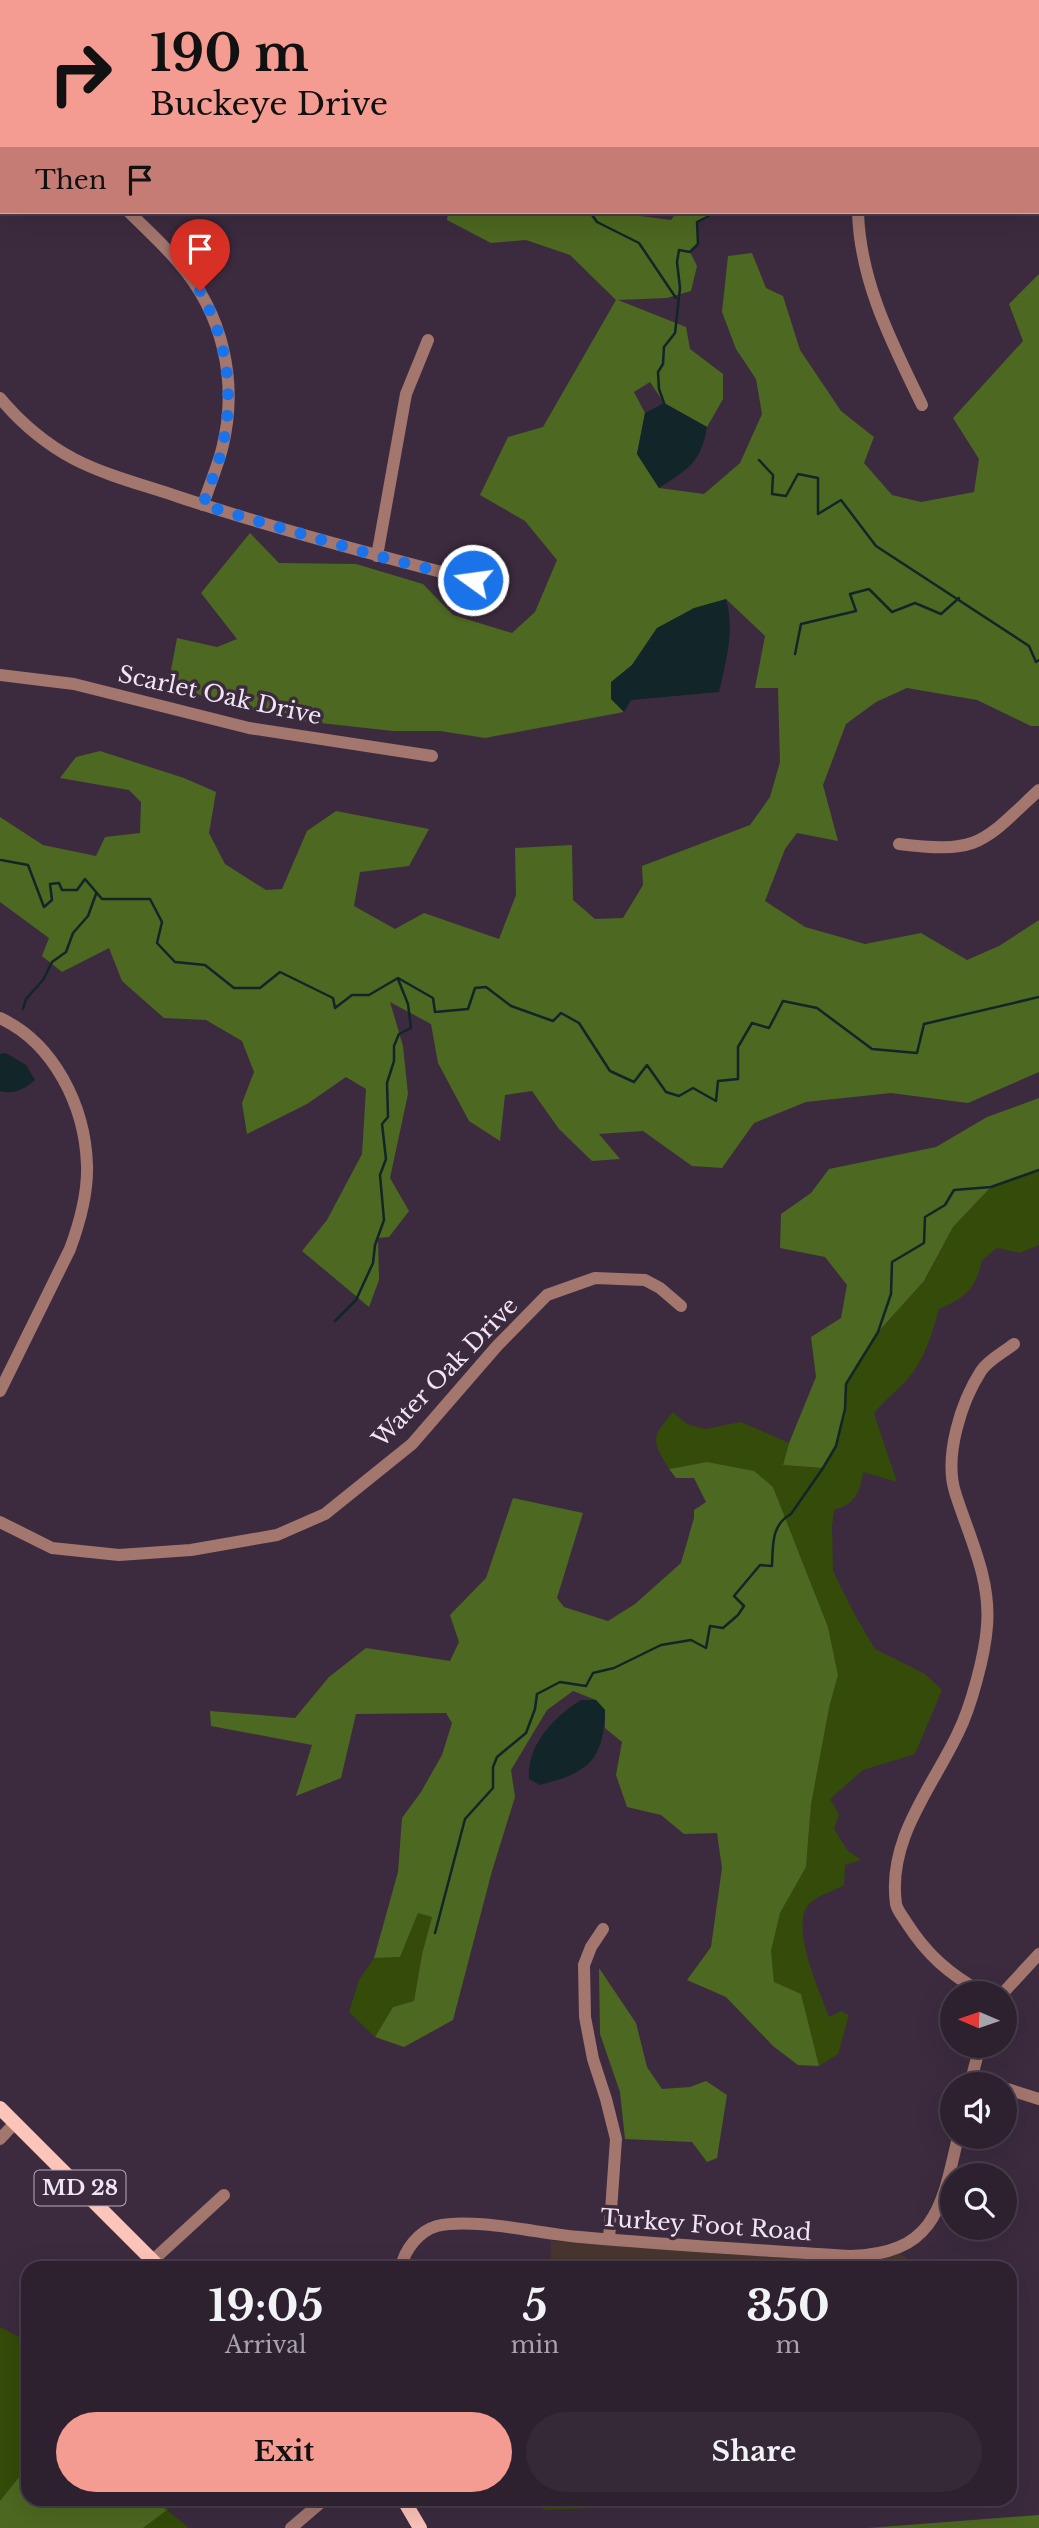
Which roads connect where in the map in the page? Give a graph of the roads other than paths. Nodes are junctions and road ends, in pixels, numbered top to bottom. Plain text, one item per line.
1 (131, 214) edge
2 (858, 214) edge
3 (428, 340) dead end
4 (0, 398) edge
5 (922, 405) dead end
6 (203, 505) junction
7 (377, 556) junction
8 (473, 580) dead end
9 (0, 675) edge
10 (432, 756) dead end
11 (1039, 790) edge
12 (899, 844) dead end
13 (0, 1018) edge
14 (681, 1306) dead end
15 (1014, 1344) dead end
16 (0, 1391) edge
17 (0, 1522) edge
18 (603, 1929) dead end
19 (1039, 1955) edge
20 (963, 1981) edge
21 (1014, 1981) edge
22 (1017, 2092) edge
23 (1039, 2099) edge
24 (0, 2108) edge
25 (15, 2123) junction
26 (0, 2138) edge
27 (955, 2149) edge
28 (224, 2195) dead end
29 (609, 2239) junction
30 (153, 2261) edge
31 (159, 2261) edge
32 (403, 2261) edge
33 (317, 2506) edge
34 (407, 2506) edge
35 (291, 2528) edge
36 (421, 2528) edge

1 - 6 street
2 - 5 street
3 - 7 street
4 - 6 street
6 - 7 street
7 - 8 street
9 - 10 street, Scarlet Oak Drive
11 - 12 street
13 - 16 street
14 - 17 street, Water Oak Drive
15 - 20 street
18 - 29 street
19 - 21 street
22 - 23 street
24 - 25 main road, MD 28
25 - 26 street
25 - 30 main road, MD 28
27 - 29 street, Turkey Foot Road
28 - 31 street
29 - 32 street, Turkey Foot Road
33 - 35 street
34 - 36 main road

